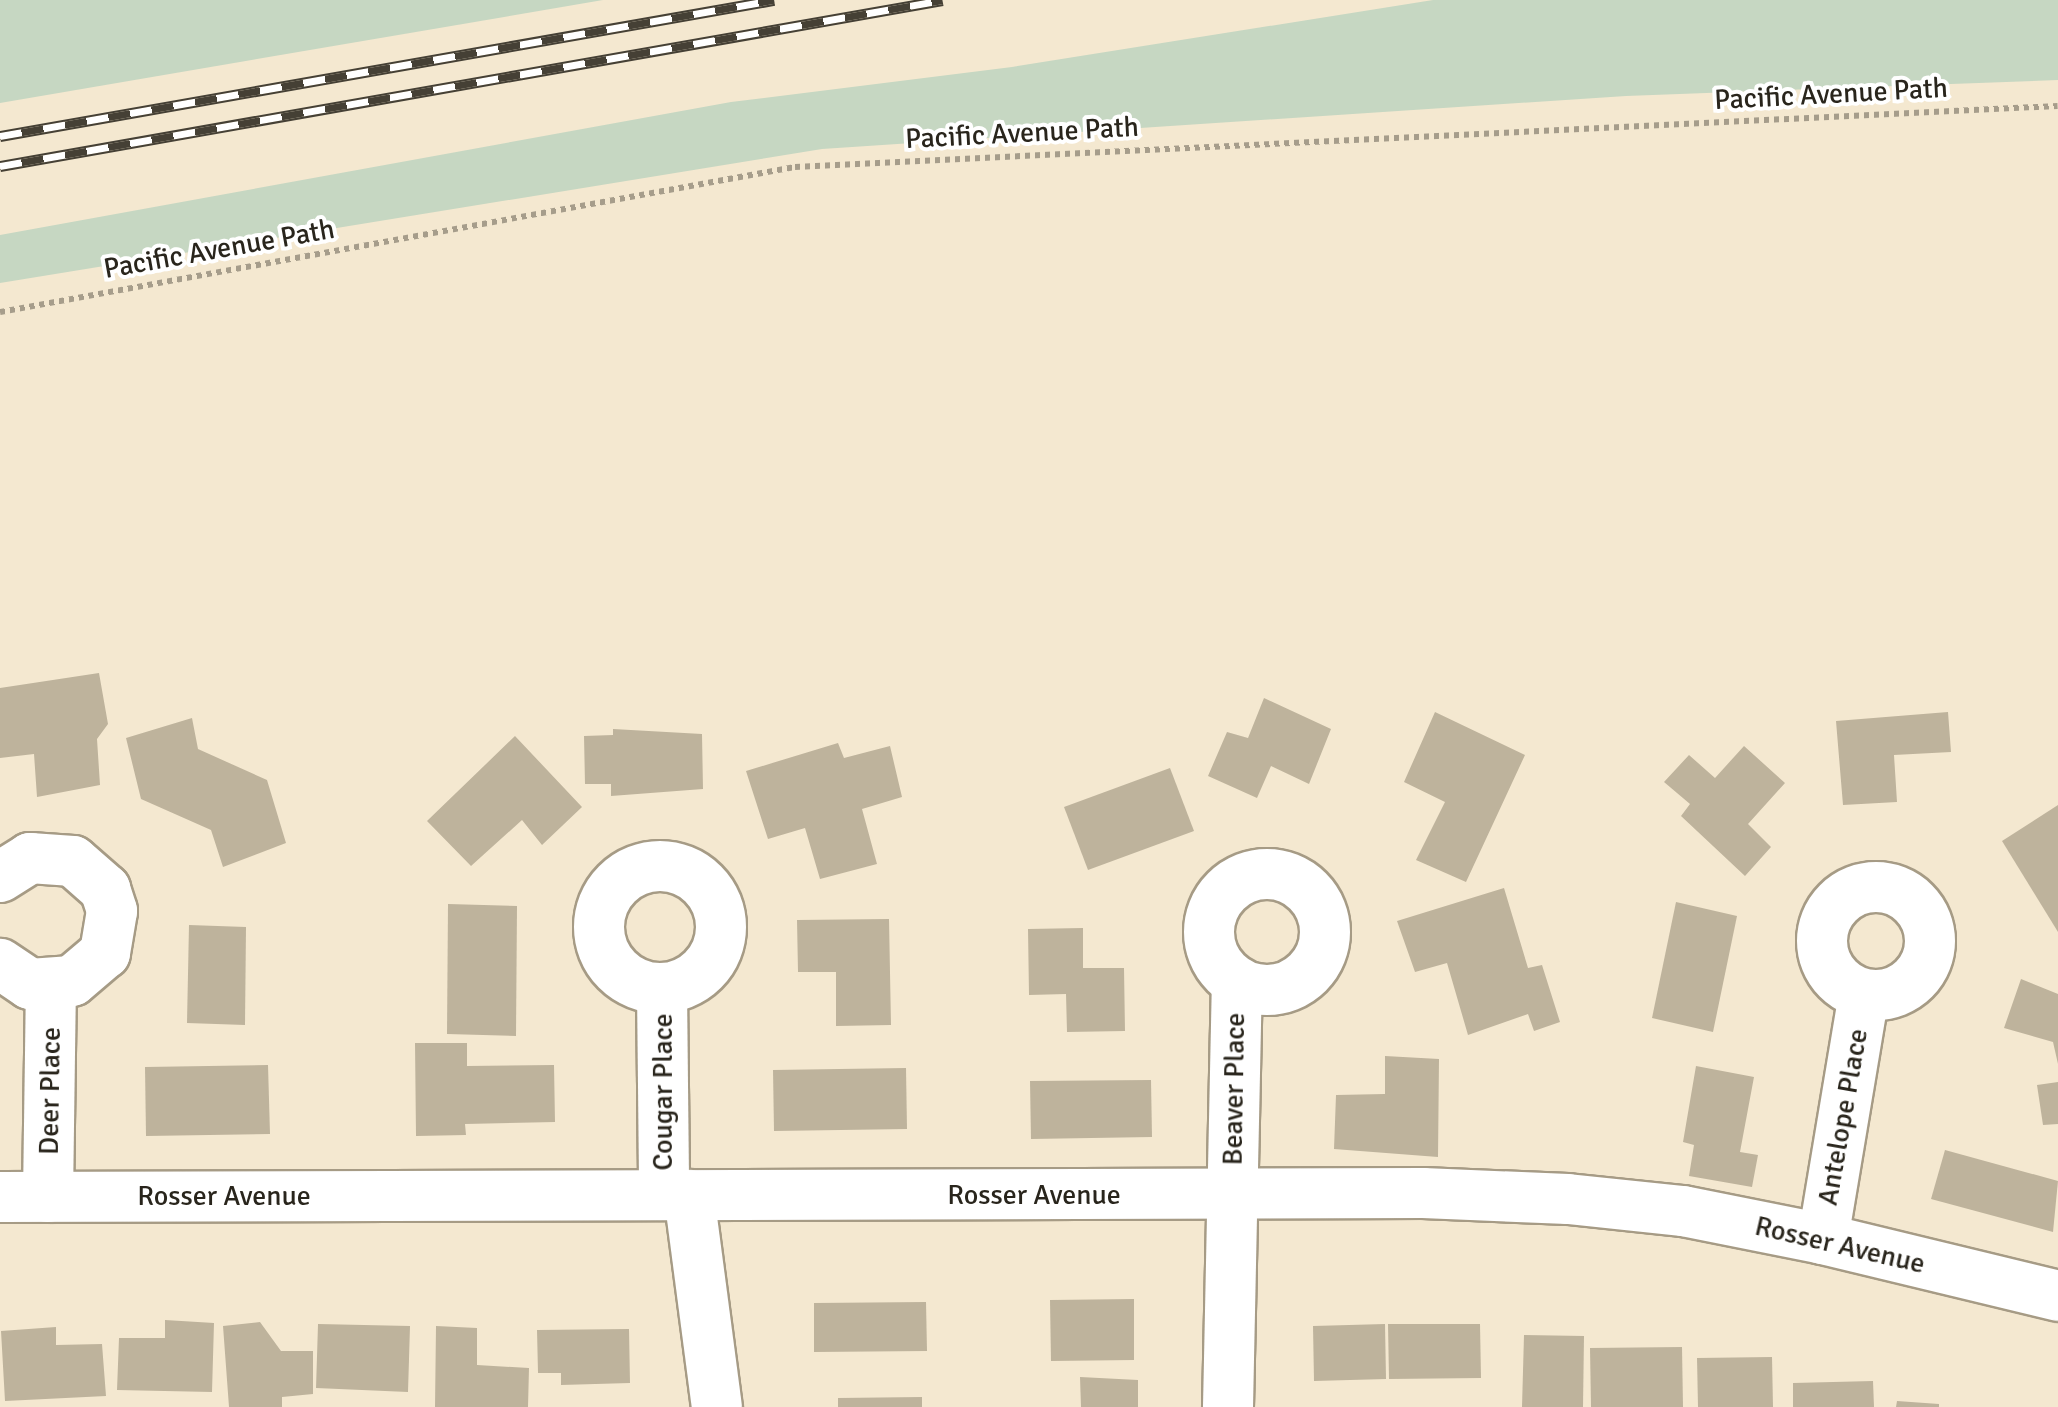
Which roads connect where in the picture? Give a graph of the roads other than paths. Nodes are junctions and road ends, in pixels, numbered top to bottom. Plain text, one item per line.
1 (0, 877) edge
2 (0, 964) edge
3 (1237, 982) dead end
4 (51, 986) junction
5 (662, 989) dead end
6 (1864, 995) dead end
7 (676, 1195) junction
8 (1232, 1195) junction
9 (24, 1197) edge
10 (1823, 1239) junction
11 (2058, 1296) edge
12 (717, 1407) edge
13 (1228, 1407) edge

1 - 4 street, Deer Place
2 - 4 street, Deer Place
3 - 8 street, Beaver Place
4 - 9 street, Deer Place
5 - 7 street, Cougar Place
6 - 10 street, Antelope Place
7 - 8 street, Rosser Avenue
7 - 9 street, Rosser Avenue
7 - 12 street, Cougar Place
8 - 10 street, Rosser Avenue
8 - 13 street, Beaver Place
10 - 11 street, Rosser Avenue

